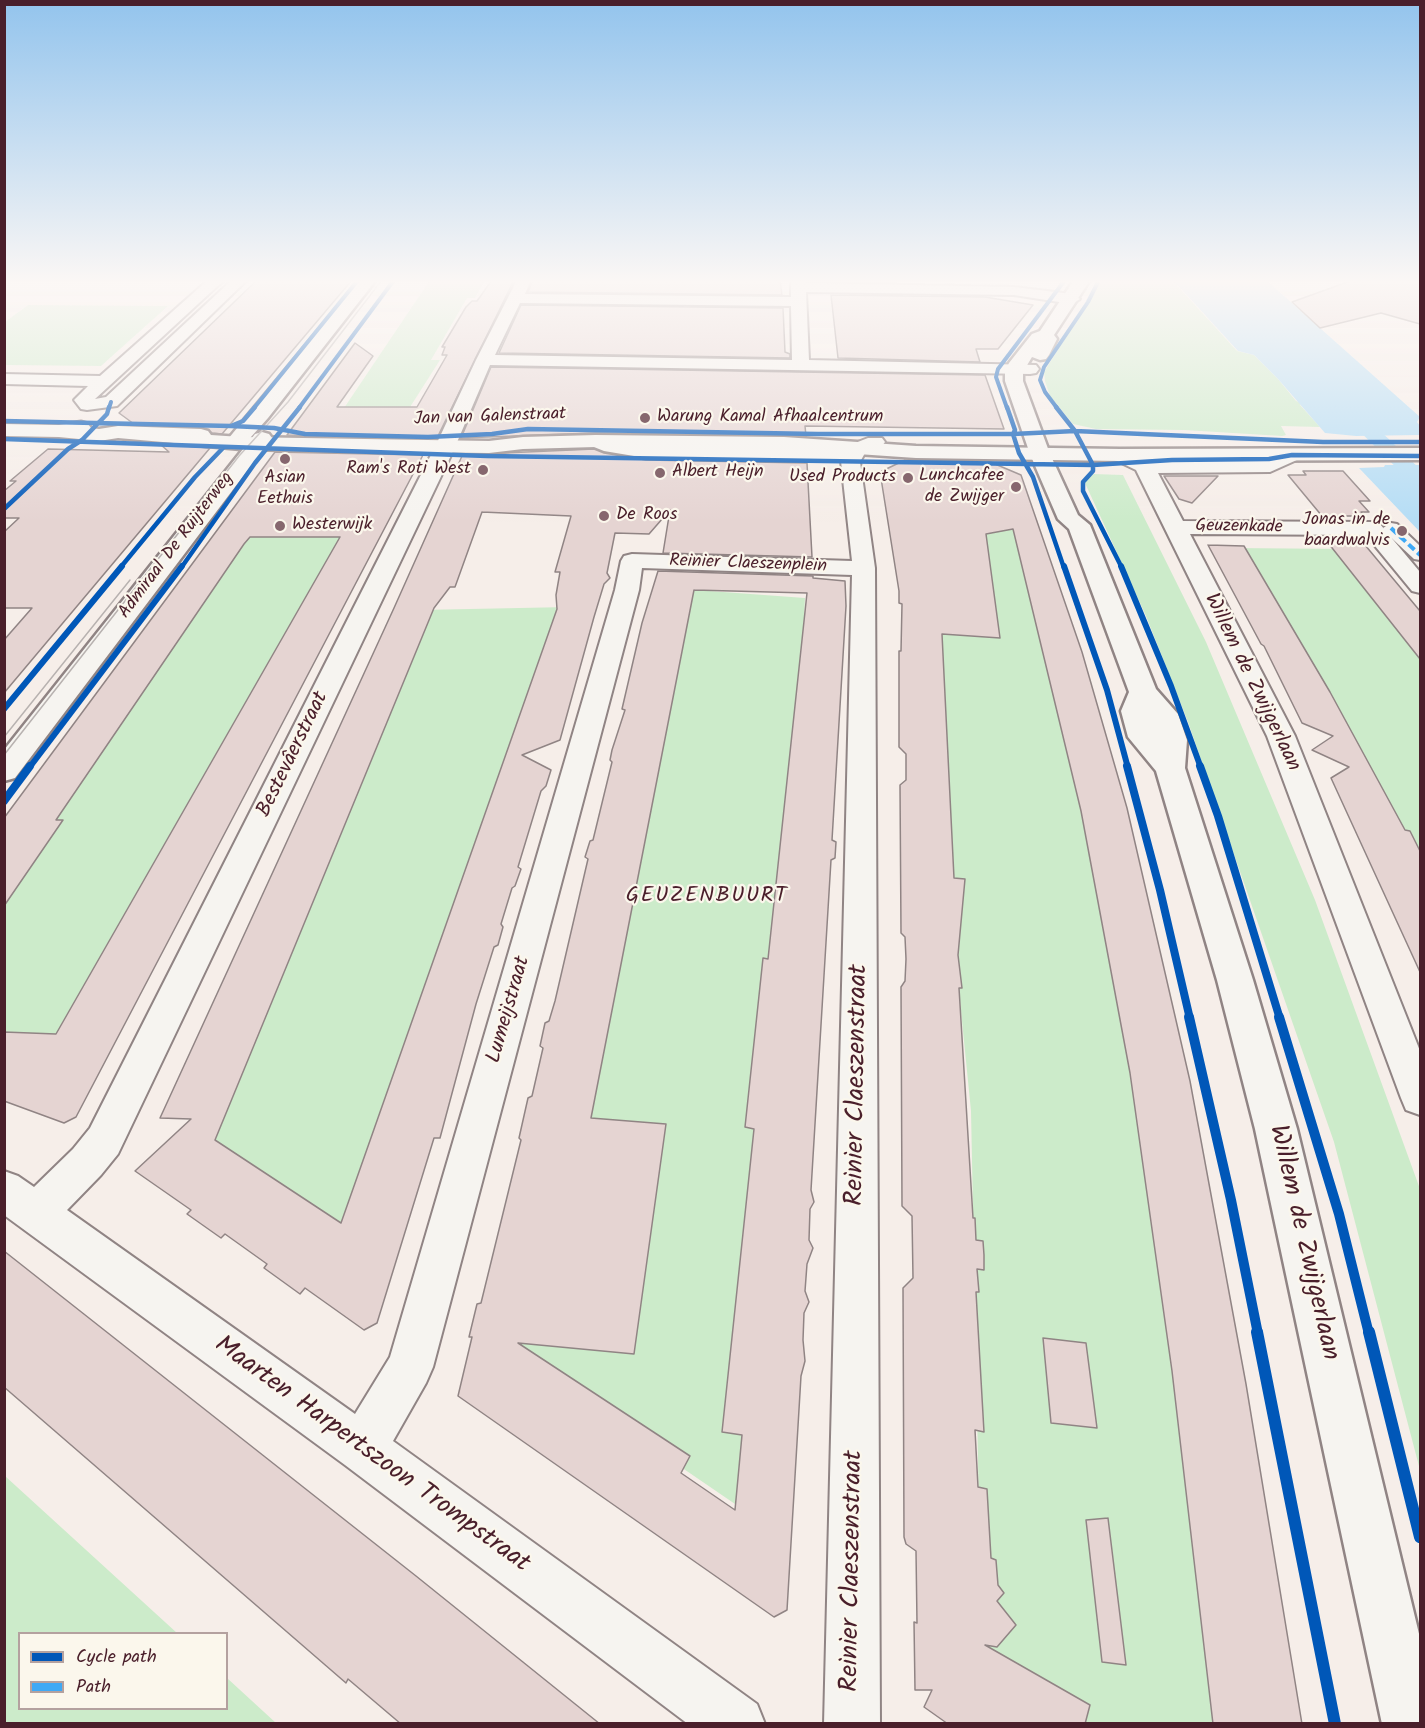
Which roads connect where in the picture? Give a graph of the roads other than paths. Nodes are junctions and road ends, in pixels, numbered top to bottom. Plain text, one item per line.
1 (484, 360) edge
2 (128, 361) edge
3 (155, 361) edge
4 (304, 361) edge
5 (513, 361) edge
6 (801, 361) edge
7 (1032, 361) edge
8 (801, 367) junction
9 (1022, 369) junction
10 (4, 379) edge
11 (105, 381) junction
12 (4, 430) edge
13 (249, 440) junction
14 (596, 441) junction
15 (446, 444) junction
16 (1048, 448) junction
17 (862, 449) junction
18 (1370, 450) junction
19 (1412, 450) edge
20 (1120, 455) junction
21 (1292, 455) junction
22 (1145, 467) junction
23 (1174, 527) junction
24 (1381, 529) junction
25 (1420, 555) edge
26 (632, 561) joint
27 (864, 568) junction
28 (1420, 586) edge
29 (4, 771) edge
30 (1420, 1098) edge
31 (20, 1201) edge
32 (362, 1448) junction
33 (737, 1724) edge
34 (852, 1724) edge
35 (1412, 1724) edge

1 - 15 street, Bestevâerstraat
2 - 11 street
3 - 11 street
4 - 13 street, Admiraal De Ruijterweg
5 - 8 street
6 - 8 street
7 - 9 street
8 - 9 street
9 - 16 street, Willem de Zwijgerlaan
10 - 11 street
12 - 13 street, Jan van Galenstraat
13 - 15 street, Jan van Galenstraat
13 - 29 street, Admiraal De Ruijterweg
14 - 15 street, Jan van Galenstraat
14 - 17 street, Jan van Galenstraat
14 - 17 street, Jan van Galenstraat
15 - 31 street, Bestevâerstraat
16 - 17 street, Jan van Galenstraat
16 - 18 street, Jan van Galenstraat
16 - 20 street, Jan van Galenstraat
16 - 35 street, Willem de Zwijgerlaan
17 - 27 street, Reinier Claeszenstraat
18 - 19 street, Jan van Galenstraat
18 - 21 street, Jan van Galenstraat
20 - 21 street, Jan van Galenstraat
20 - 22 street
21 - 22 street, Jan van Galenstraat
22 - 23 street, Willem de Zwijgerlaan
23 - 24 street, Geuzenkade
23 - 30 street, Willem de Zwijgerlaan
24 - 25 street
24 - 28 street
26 - 27 street, Reinier Claeszenplein
26 - 32 street, Lumeijstraat
27 - 34 street, Reinier Claeszenstraat
31 - 32 street, Maarten Harpertszoon Trompstraat
32 - 33 street, Maarten Harpertszoon Trompstraat

